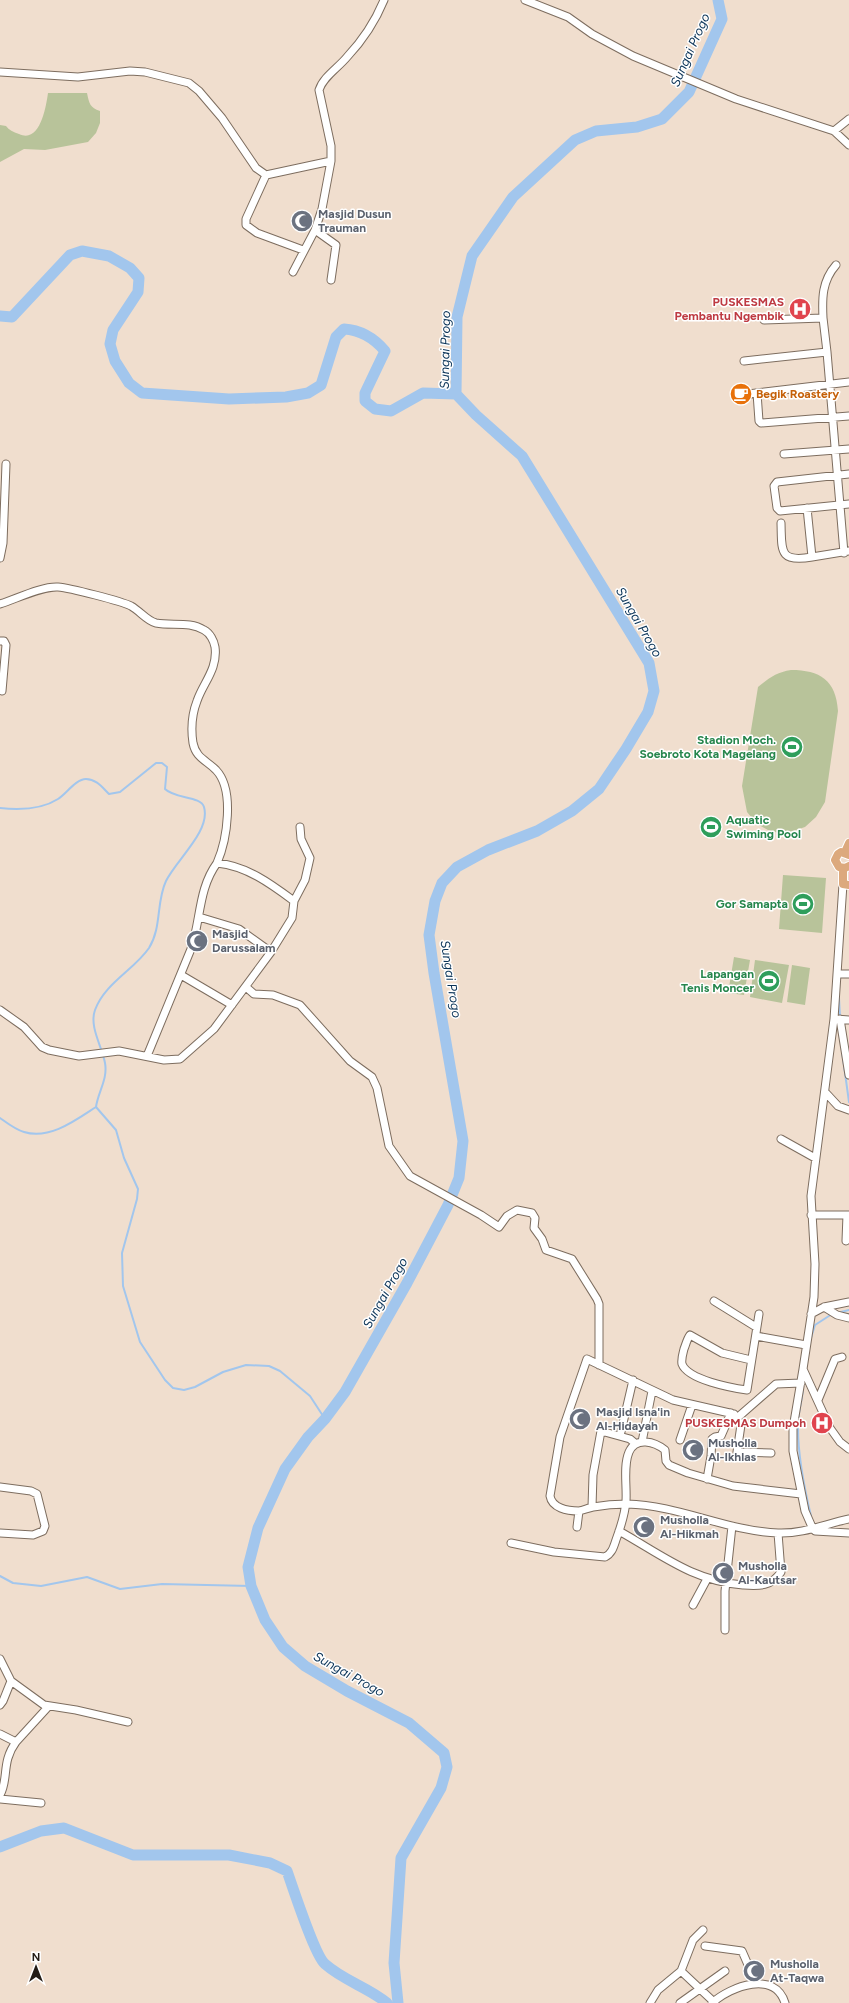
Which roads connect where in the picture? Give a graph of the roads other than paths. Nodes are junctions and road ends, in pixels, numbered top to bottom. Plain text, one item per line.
1 (384, 0) edge
2 (525, 0) edge
3 (0, 72) edge
4 (849, 119) edge
5 (834, 131) junction
6 (849, 145) edge
7 (331, 161) junction
8 (266, 174) junction
9 (315, 230) junction
10 (303, 250) junction
11 (836, 265) dead end
12 (293, 272) dead end
13 (331, 280) dead end
14 (823, 318) junction
15 (764, 320) dead end
16 (827, 352) junction
17 (744, 361) dead end
18 (849, 382) edge
19 (829, 384) junction
20 (757, 393) junction
21 (740, 395) dead end
22 (849, 416) edge
23 (832, 418) junction
24 (849, 449) edge
25 (835, 450) junction
26 (784, 454) dead end
27 (6, 464) dead end
28 (849, 474) edge
29 (837, 475) junction
30 (2, 494) edge
31 (849, 504) edge
32 (839, 505) junction
33 (807, 508) junction
34 (781, 523) dead end
35 (846, 552) edge
36 (812, 557) junction
37 (0, 558) edge
38 (0, 604) edge
39 (0, 641) edge
40 (2, 691) dead end
41 (300, 827) dead end
42 (849, 843) edge
43 (847, 853) edge
44 (217, 863) junction
45 (846, 867) edge
46 (846, 885) edge
47 (294, 901) junction
48 (199, 916) junction
49 (271, 952) junction
50 (843, 974) edge
51 (181, 975) junction
52 (246, 987) junction
53 (232, 1005) junction
54 (0, 1010) edge
55 (842, 1019) edge
56 (147, 1056) junction
57 (849, 1075) edge
58 (825, 1092) junction
59 (849, 1110) edge
60 (781, 1139) dead end
61 (815, 1158) junction
62 (811, 1215) junction
63 (848, 1215) edge
64 (846, 1241) dead end
65 (714, 1301) dead end
66 (849, 1302) edge
67 (830, 1311) junction
68 (759, 1314) dead end
69 (811, 1314) junction
70 (849, 1318) edge
71 (756, 1327) junction
72 (756, 1336) junction
73 (806, 1345) junction
74 (842, 1357) dead end
75 (751, 1360) junction
76 (599, 1364) junction
77 (804, 1371) junction
78 (633, 1380) junction
79 (801, 1383) junction
80 (652, 1390) junction
81 (818, 1400) junction
82 (692, 1405) junction
83 (731, 1413) junction
84 (737, 1418) junction
85 (620, 1436) junction
86 (680, 1440) dead end
87 (639, 1443) junction
88 (849, 1449) edge
89 (771, 1453) dead end
90 (707, 1479) junction
91 (0, 1487) edge
92 (801, 1494) junction
93 (626, 1504) junction
94 (592, 1507) junction
95 (579, 1511) junction
96 (849, 1519) edge
97 (732, 1526) junction
98 (577, 1527) dead end
99 (813, 1529) junction
100 (619, 1531) junction
101 (0, 1532) edge
102 (778, 1533) junction
103 (849, 1533) edge
104 (511, 1543) dead end
105 (707, 1579) junction
106 (726, 1584) junction
107 (693, 1606) dead end
108 (726, 1630) dead end
109 (0, 1659) edge
110 (11, 1681) junction
111 (0, 1704) edge
112 (48, 1707) junction
113 (128, 1722) dead end
114 (0, 1734) edge
115 (16, 1742) junction
116 (0, 1795) edge
117 (0, 1799) edge
118 (41, 1803) dead end
119 (703, 1930) dead end
120 (706, 1946) dead end
121 (682, 1971) junction
122 (725, 1971) dead end
123 (756, 1983) junction
124 (699, 1989) junction
125 (714, 2002) edge
126 (650, 2003) edge
127 (680, 2003) edge
128 (785, 2003) edge

1 - 7 street
2 - 5 street
3 - 8 street
4 - 5 street
5 - 6 street
7 - 8 street
7 - 9 street
8 - 10 street
9 - 10 street
9 - 13 street
10 - 12 street
11 - 14 street
14 - 15 street
14 - 16 street
16 - 17 street
16 - 19 street
18 - 19 street
19 - 20 street
19 - 23 street
20 - 21 street
20 - 23 street
22 - 23 street
23 - 25 street
24 - 25 street
25 - 26 street
25 - 29 street
27 - 30 street
28 - 29 street
29 - 32 street
29 - 33 street
30 - 37 street
31 - 32 street
32 - 33 street
32 - 35 street
33 - 36 street
34 - 36 street
35 - 36 street
38 - 44 street
39 - 40 street
41 - 47 street
42 - 43 main road
43 - 45 main road
44 - 47 street
44 - 48 street
45 - 46 main road
46 - 50 street
47 - 49 street
48 - 49 street
48 - 51 street
49 - 52 street
50 - 55 street
51 - 53 street
51 - 56 street
52 - 53 street
52 - 76 street
53 - 56 street
54 - 56 street
55 - 57 street
55 - 58 street
58 - 59 street
58 - 61 street
60 - 61 street
61 - 62 street
62 - 63 street
62 - 69 street
63 - 64 street
65 - 71 street
66 - 67 street
67 - 69 street
67 - 70 street
68 - 71 street
69 - 73 street
71 - 72 street
72 - 73 street
72 - 75 street
73 - 77 street
74 - 81 street
75 - 75 street
76 - 78 street
76 - 95 street
77 - 79 street
77 - 81 street
78 - 80 street
78 - 85 street
79 - 84 street
79 - 92 street
80 - 82 street
80 - 87 street
81 - 88 street
82 - 83 street
82 - 86 street
83 - 84 street
83 - 90 street
84 - 89 street
85 - 87 street
85 - 94 street
87 - 90 street
87 - 93 street
90 - 92 street
91 - 101 street
92 - 99 street
93 - 94 street
93 - 97 street
93 - 100 street
94 - 95 street
95 - 98 street
96 - 99 street
97 - 102 street
97 - 106 street
99 - 102 street
99 - 103 street
100 - 104 street
100 - 105 street
102 - 106 street
105 - 106 street
105 - 107 street
106 - 108 street
109 - 110 street
110 - 111 street
110 - 112 street
112 - 113 street
112 - 115 street
114 - 115 street
115 - 116 street
117 - 118 street
119 - 121 street
120 - 123 street
121 - 124 street
121 - 126 street
122 - 124 street
123 - 125 street
123 - 128 street
124 - 125 street
124 - 127 street

